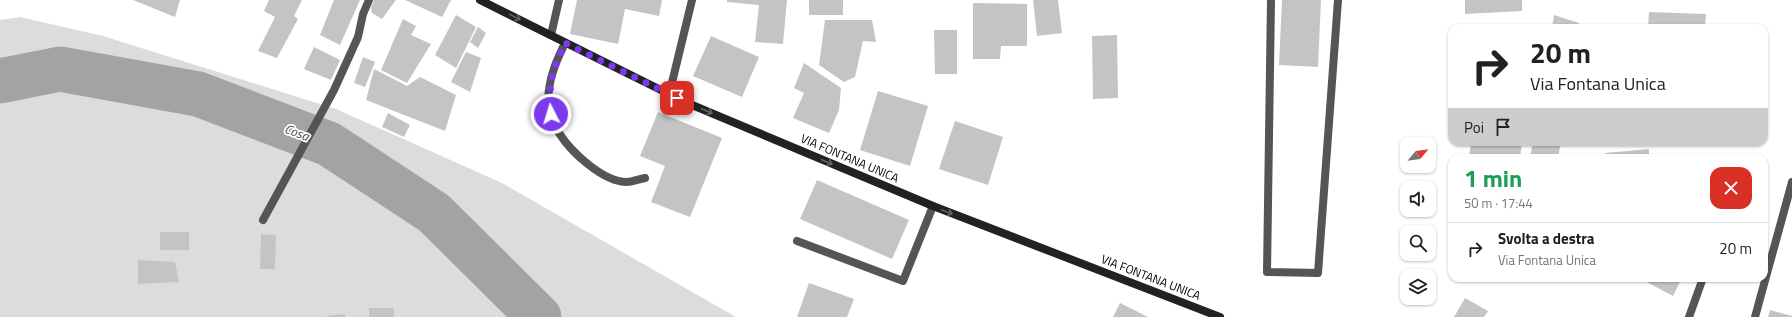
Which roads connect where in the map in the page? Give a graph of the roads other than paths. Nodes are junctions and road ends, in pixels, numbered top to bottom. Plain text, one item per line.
1 (369, 0) edge
2 (480, 0) edge
3 (559, 0) edge
4 (692, 0) edge
5 (1271, 0) edge
6 (1338, 0) edge
7 (550, 35) junction
8 (565, 43) junction
9 (669, 95) junction
10 (645, 178) dead end
11 (1792, 182) edge
12 (933, 206) junction
13 (263, 220) dead end
14 (797, 242) dead end
15 (1768, 270) edge
16 (1702, 282) edge
17 (1765, 282) edge
18 (1220, 317) edge
19 (1689, 317) edge
20 (1755, 317) edge

1 - 13 lane
2 -> 7 main road, VIA FONTANA UNICA
3 - 7 lane
4 - 9 lane
5 - 6 lane
7 - 8 main road, VIA FONTANA UNICA
8 - 9 main road, VIA FONTANA UNICA
8 - 10 lane
9 -> 12 main road, VIA FONTANA UNICA
11 - 15 lane
12 - 14 lane
12 -> 18 main road, VIA FONTANA UNICA
16 - 19 lane
17 - 20 lane

